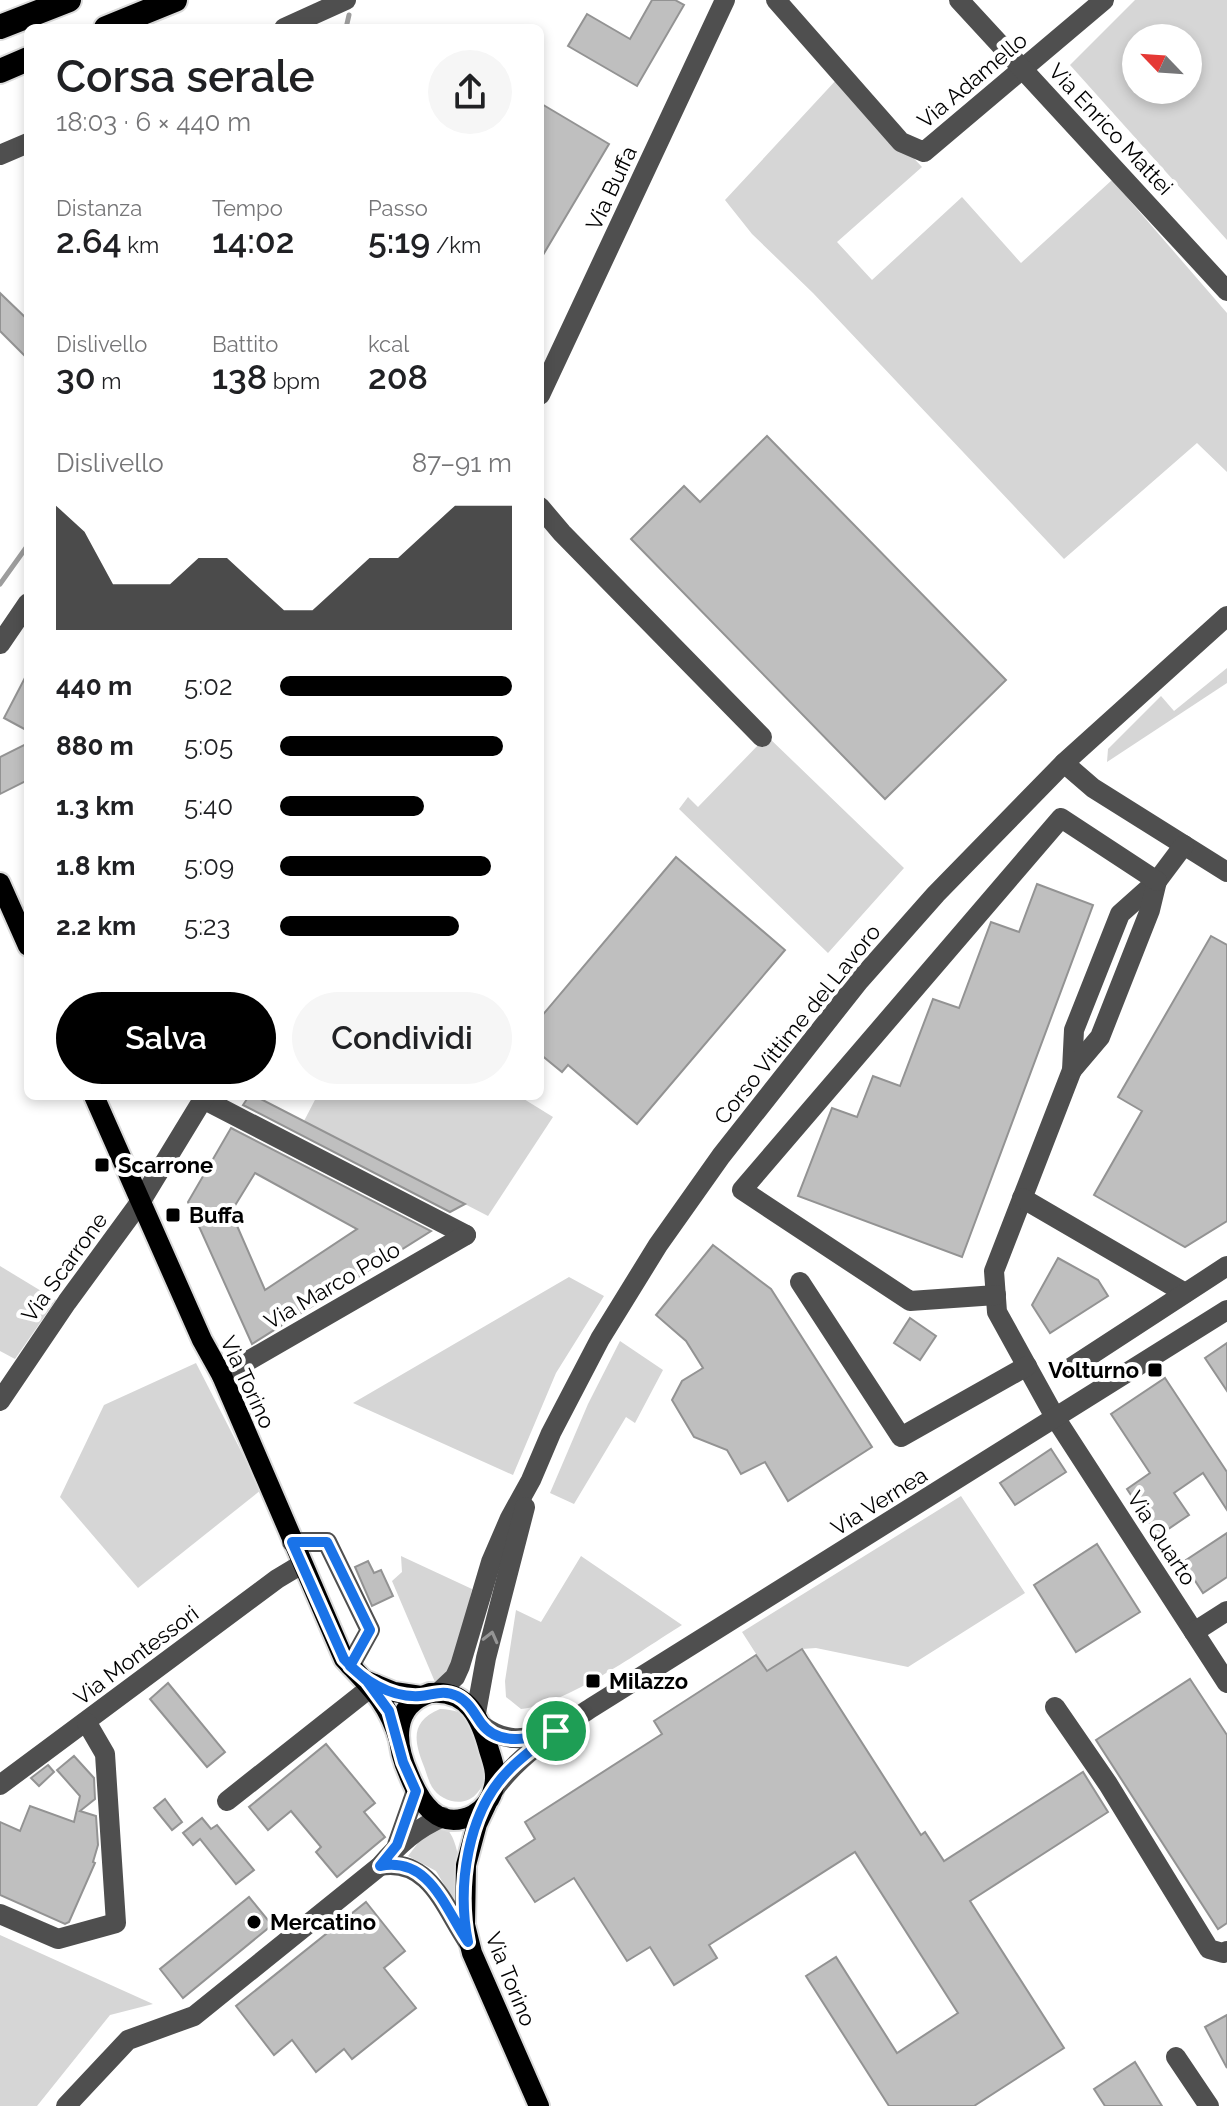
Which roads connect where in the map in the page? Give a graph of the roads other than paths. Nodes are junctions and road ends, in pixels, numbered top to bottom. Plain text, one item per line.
1 (69, 0) edge
2 (175, 0) edge
3 (346, 0) edge
4 (725, 0) edge
5 (776, 0) edge
6 (959, 0) edge
7 (1094, 3) edge
8 (116, 24) edge
9 (293, 24) edge
10 (0, 27) edge
11 (24, 61) edge
12 (1024, 69) junction
13 (0, 71) edge
14 (24, 145) edge
15 (0, 155) edge
16 (1227, 291) edge
17 (544, 386) edge
18 (544, 512) edge
19 (24, 609) edge
20 (1227, 616) edge
21 (1227, 630) edge
22 (0, 644) edge
23 (1179, 658) junction
24 (762, 737) dead end
25 (1064, 763) junction
26 (1184, 845) junction
27 (1227, 872) edge
28 (1157, 881) junction
29 (0, 883) edge
30 (24, 937) edge
31 (96, 1100) edge
32 (203, 1100) edge
33 (208, 1100) edge
34 (1022, 1198) junction
35 (141, 1201) junction
36 (1227, 1266) edge
37 (800, 1282) dead end
38 (1185, 1293) junction
39 (996, 1295) junction
40 (1227, 1310) edge
41 (1027, 1366) junction
42 (1069, 1369) dead end
43 (222, 1376) junction
44 (0, 1401) edge
45 (1056, 1419) junction
46 (531, 1480) junction
47 (292, 1542) junction
48 (302, 1564) junction
49 (1227, 1611) edge
50 (1194, 1632) junction
51 (350, 1666) junction
52 (1227, 1683) edge
53 (371, 1684) junction
54 (430, 1694) junction
55 (1055, 1707) dead end
56 (479, 1720) junction
57 (87, 1723) junction
58 (556, 1731) junction
59 (399, 1740) junction
60 (0, 1785) edge
61 (416, 1791) junction
62 (490, 1797) junction
63 (227, 1801) dead end
64 (446, 1818) junction
65 (397, 1845) junction
66 (466, 1865) junction
67 (380, 1866) junction
68 (0, 1914) edge
69 (468, 1942) junction
70 (1227, 1951) edge
71 (1176, 2057) dead end
72 (66, 2106) edge
73 (539, 2106) edge
74 (1209, 2106) edge

1 - 10 highway
2 - 8 highway
3 - 9 street
4 - 17 street, Via Buffa
5 - 12 street, Via Adamello
6 - 12 street, Via Enrico Mattei
7 - 12 street, Via Adamello
11 - 13 highway
12 - 16 street, Via Enrico Mattei
14 - 15 street
18 - 24 street
19 - 22 street
20 - 23 street, Corso Vittime del Lavoro
21 - 23 street, Corso Vittime del Lavoro
23 - 25 street, Corso Vittime del Lavoro
25 - 26 street
25 - 46 street, Corso Vittime del Lavoro
26 - 27 street
26 - 28 street
28 - 34 street
28 - 39 street
29 - 30 main road
31 - 35 main road, Via Torino
32 - 35 street
33 - 43 street, Via Marco Polo
34 - 38 street
34 - 39 street
35 - 43 main road, Via Torino
35 - 44 street, Via Scarrone
36 - 38 street
37 - 41 street
38 - 42 street
39 - 41 street, Via Quarto
40 - 45 street, Via Vernea
41 - 45 street, Via Quarto
43 - 47 main road, Via Torino
45 - 50 street, Via Quarto
45 - 58 street, Via Vernea
46 - 54 street
56 -> 46 street
47 - 48 main road, Via Torino
47 - 51 street
48 - 51 main road, Via Torino
48 - 57 street, Via Montessori
49 - 50 street
50 - 52 street, Via Quarto
51 - 53 main road, Via Torino
53 - 54 main road
53 - 59 main road
53 - 63 street
54 - 56 main road
54 - 59 main road
55 - 70 street
56 - 58 street
56 - 62 main road
57 - 60 street, Via Montessori
57 - 68 street
58 - 62 street
59 - 61 main road
61 - 64 main road
61 - 65 street
62 - 64 main road
62 - 66 main road
64 - 65 street
64 - 66 main road
65 - 67 street
66 - 69 main road, Via Torino
67 - 69 street
67 - 72 street
69 - 73 main road, Via Torino
71 - 74 street

